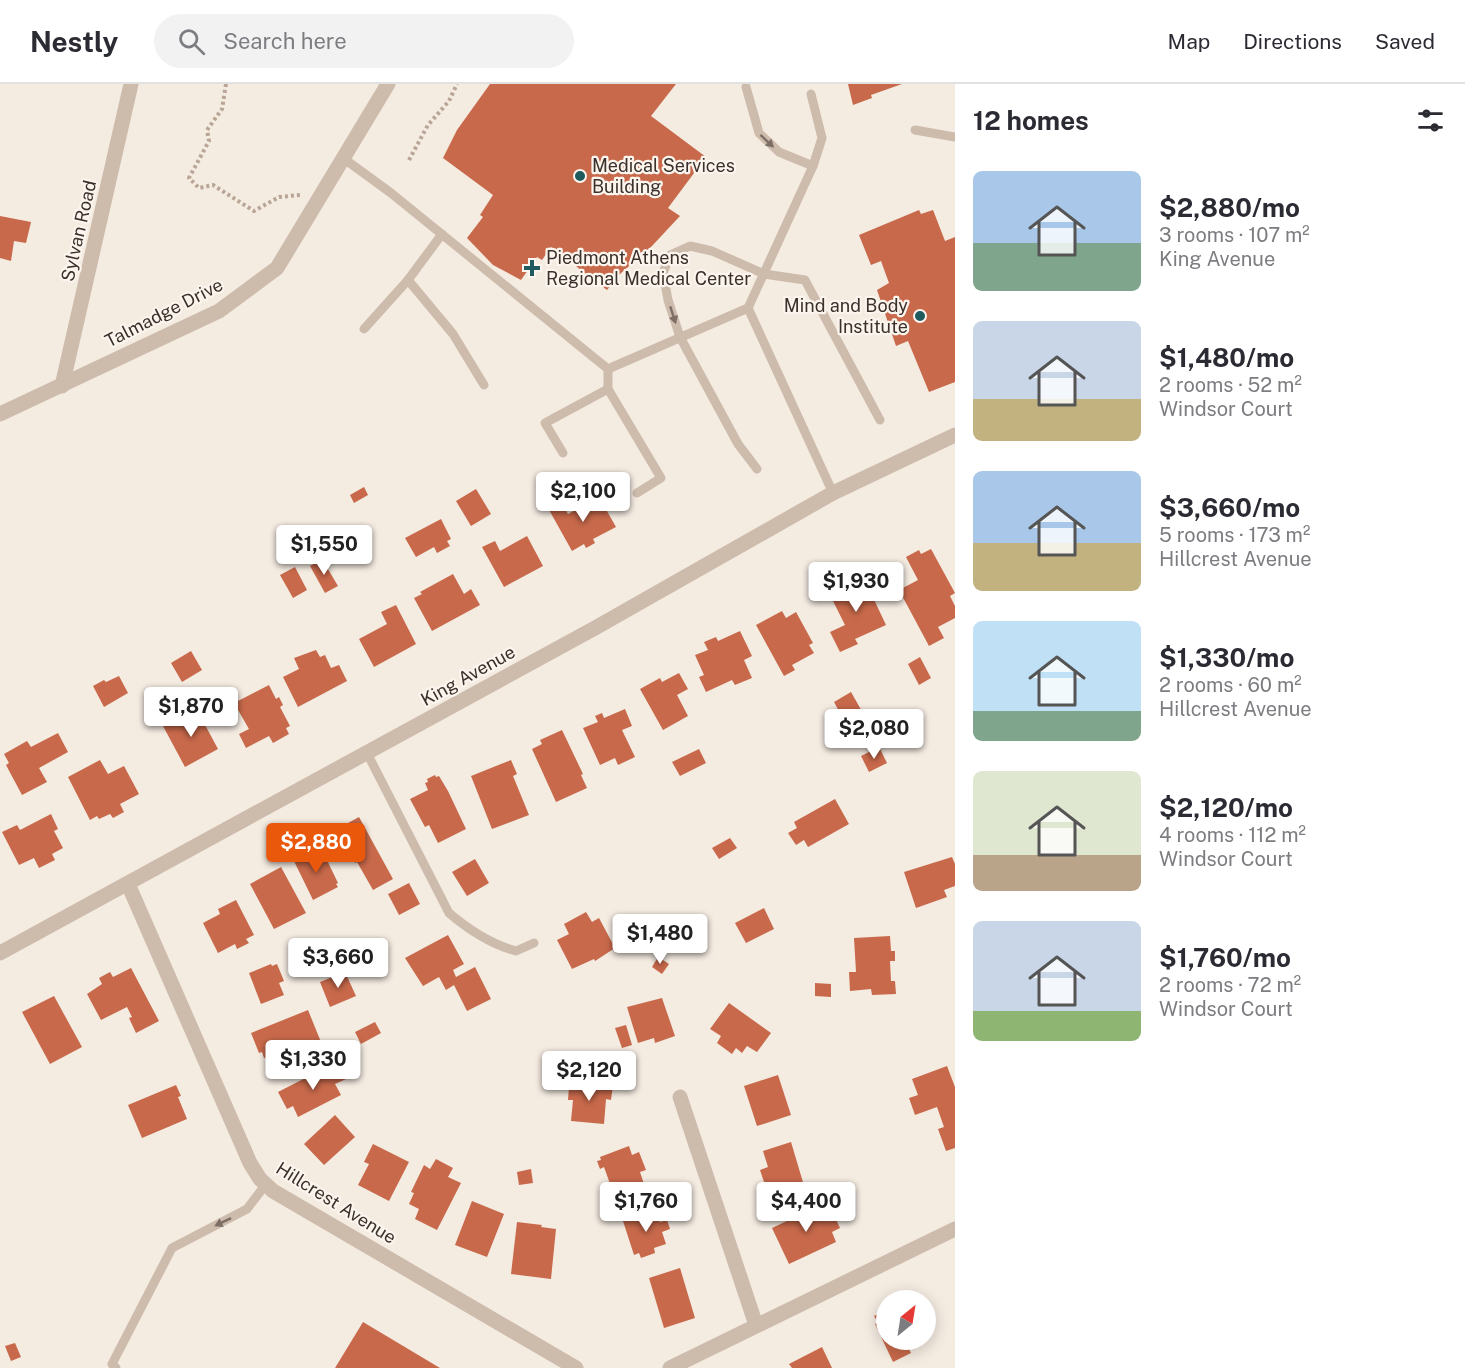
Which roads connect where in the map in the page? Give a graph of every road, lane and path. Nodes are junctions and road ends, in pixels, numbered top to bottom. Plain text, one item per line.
1 (131, 84) edge
2 (226, 84) edge
3 (388, 84) edge
4 (457, 84) edge
5 (746, 87) dead end
6 (811, 94) dead end
7 (915, 130) dead end
8 (955, 137) edge
9 (343, 158) junction
10 (409, 160) dead end
11 (813, 166) junction
12 (321, 194) junction
13 (442, 234) junction
14 (764, 274) junction
15 (408, 280) junction
16 (748, 308) junction
17 (364, 329) dead end
18 (680, 337) junction
19 (608, 369) junction
20 (484, 385) dead end
21 (62, 386) junction
22 (608, 389) junction
23 (0, 414) edge
24 (880, 420) dead end
25 (955, 435) edge
26 (563, 453) dead end
27 (758, 469) dead end
28 (637, 493) dead end
29 (833, 493) junction
30 (367, 753) junction
31 (129, 884) junction
32 (534, 943) dead end
33 (0, 953) edge
34 (680, 1097) dead end
35 (266, 1184) junction
36 (955, 1229) edge
37 (756, 1325) junction
38 (113, 1366) edge
39 (576, 1368) edge
40 (670, 1368) edge

1 - 21 street, Sylvan Road
2 - 12 path
3 - 9 street, Talmadge Drive
4 - 10 path
5 -> 11 lane
6 - 11 lane
7 - 8 lane
9 - 12 street, Talmadge Drive
9 - 13 lane
11 - 14 lane
12 - 21 street, Talmadge Drive
13 - 15 lane
13 - 19 lane
14 - 16 lane
14 -> 18 lane
14 - 24 lane
15 - 17 lane
15 - 20 lane
16 - 18 lane
16 - 29 lane
18 - 19 lane
18 - 27 lane
19 - 22 lane
21 - 23 street, Talmadge Drive
22 - 26 lane
22 - 28 lane
25 - 29 street, King Avenue
29 - 30 street, King Avenue
30 - 31 street, King Avenue
30 - 32 lane
31 - 33 street, King Avenue
31 - 35 street, Hillcrest Avenue
34 - 37 street
35 -> 38 lane
35 - 39 street, Hillcrest Avenue
36 - 37 street
37 - 40 street

